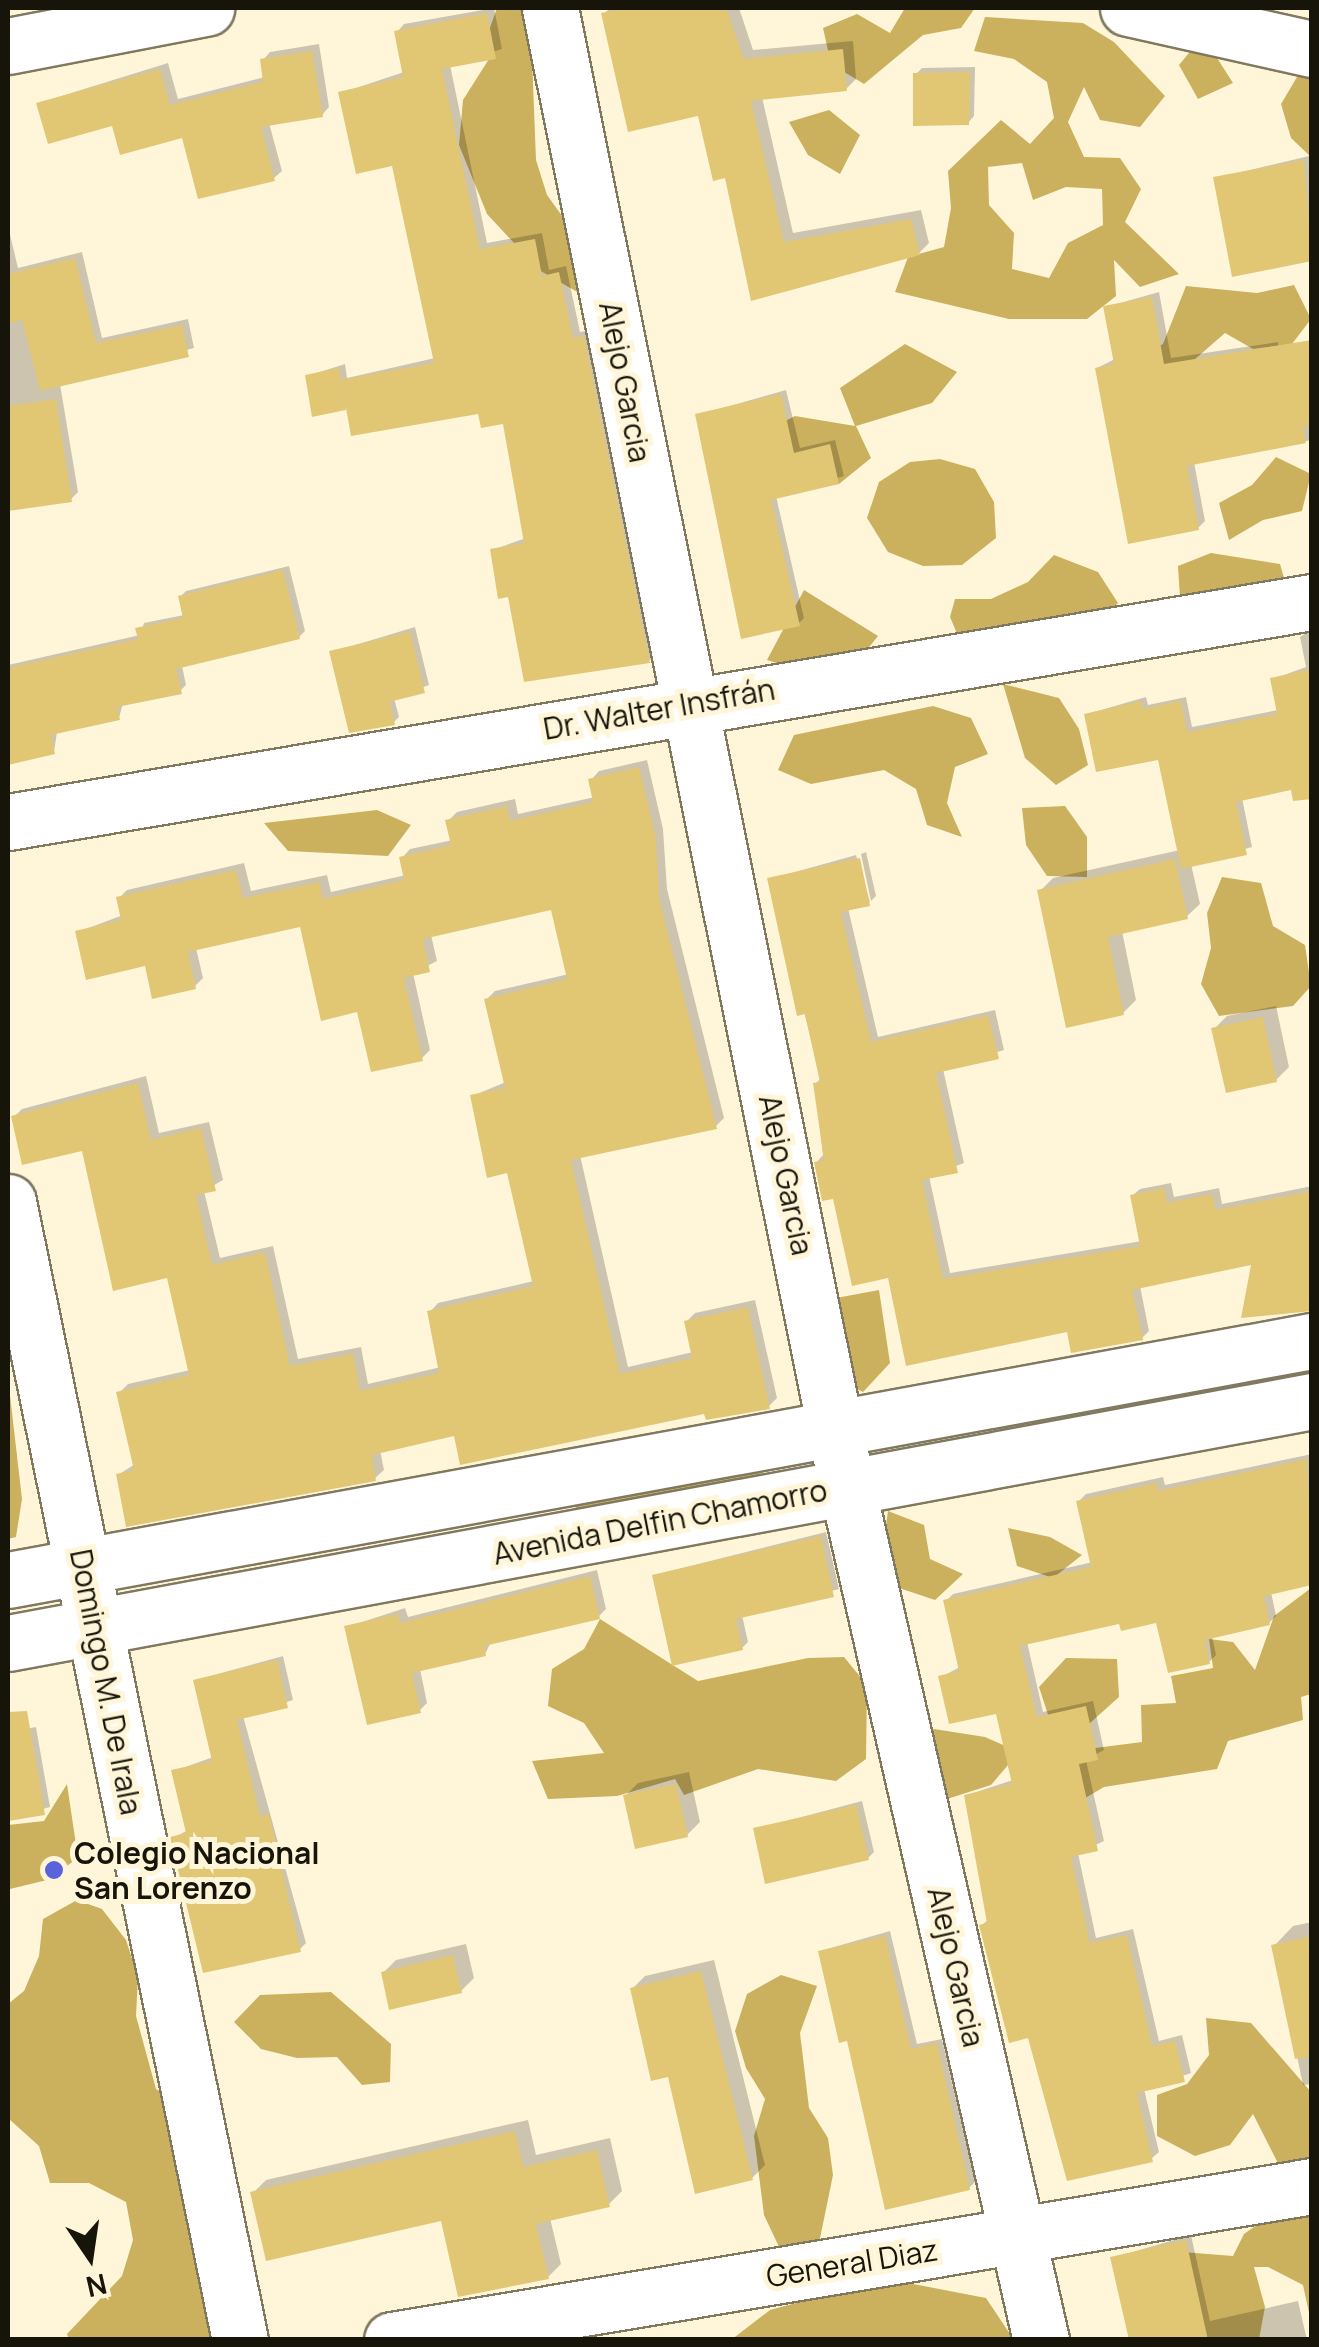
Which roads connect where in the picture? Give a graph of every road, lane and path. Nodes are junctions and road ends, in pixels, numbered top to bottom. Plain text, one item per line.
1 (206, 8) edge
2 (550, 8) edge
3 (1128, 8) edge
4 (8, 46) edge
5 (1312, 49) edge
6 (1312, 602) edge
7 (690, 703) junction
8 (8, 822) edge
9 (8, 1202) edge
10 (1312, 1341) edge
11 (1312, 1401) edge
12 (837, 1426) junction
13 (847, 1487) junction
14 (84, 1566) junction
15 (8, 1580) edge
16 (92, 1627) junction
17 (8, 1642) edge
18 (1312, 2186) edge
19 (1016, 2235) junction
20 (240, 2340) edge
21 (392, 2340) edge
22 (1041, 2340) edge

1 - 4 street
2 - 7 street, Alejo Garcia
3 - 5 street
6 - 7 street, Dr. Walter Insfrán
7 - 8 street, Dr. Walter Insfrán
7 - 12 street, Alejo Garcia
9 - 14 street, Domingo M. De Irala
10 - 12 street, Avenida Delfin Chamorro
11 - 13 street, Avenida Delfin Chamorro
12 - 13 street, Alejo Garcia
12 - 14 street, Avenida Delfin Chamorro
13 - 16 street, Avenida Delfin Chamorro
13 - 19 street, Alejo Garcia
14 - 15 street, Avenida Delfin Chamorro
14 - 16 street, Domingo M. De Irala
16 - 17 street, Avenida Delfin Chamorro
16 - 20 street, Domingo M. De Irala
18 - 19 street, General Diaz
19 - 21 street, General Diaz
19 - 22 street, Alejo Garcia

